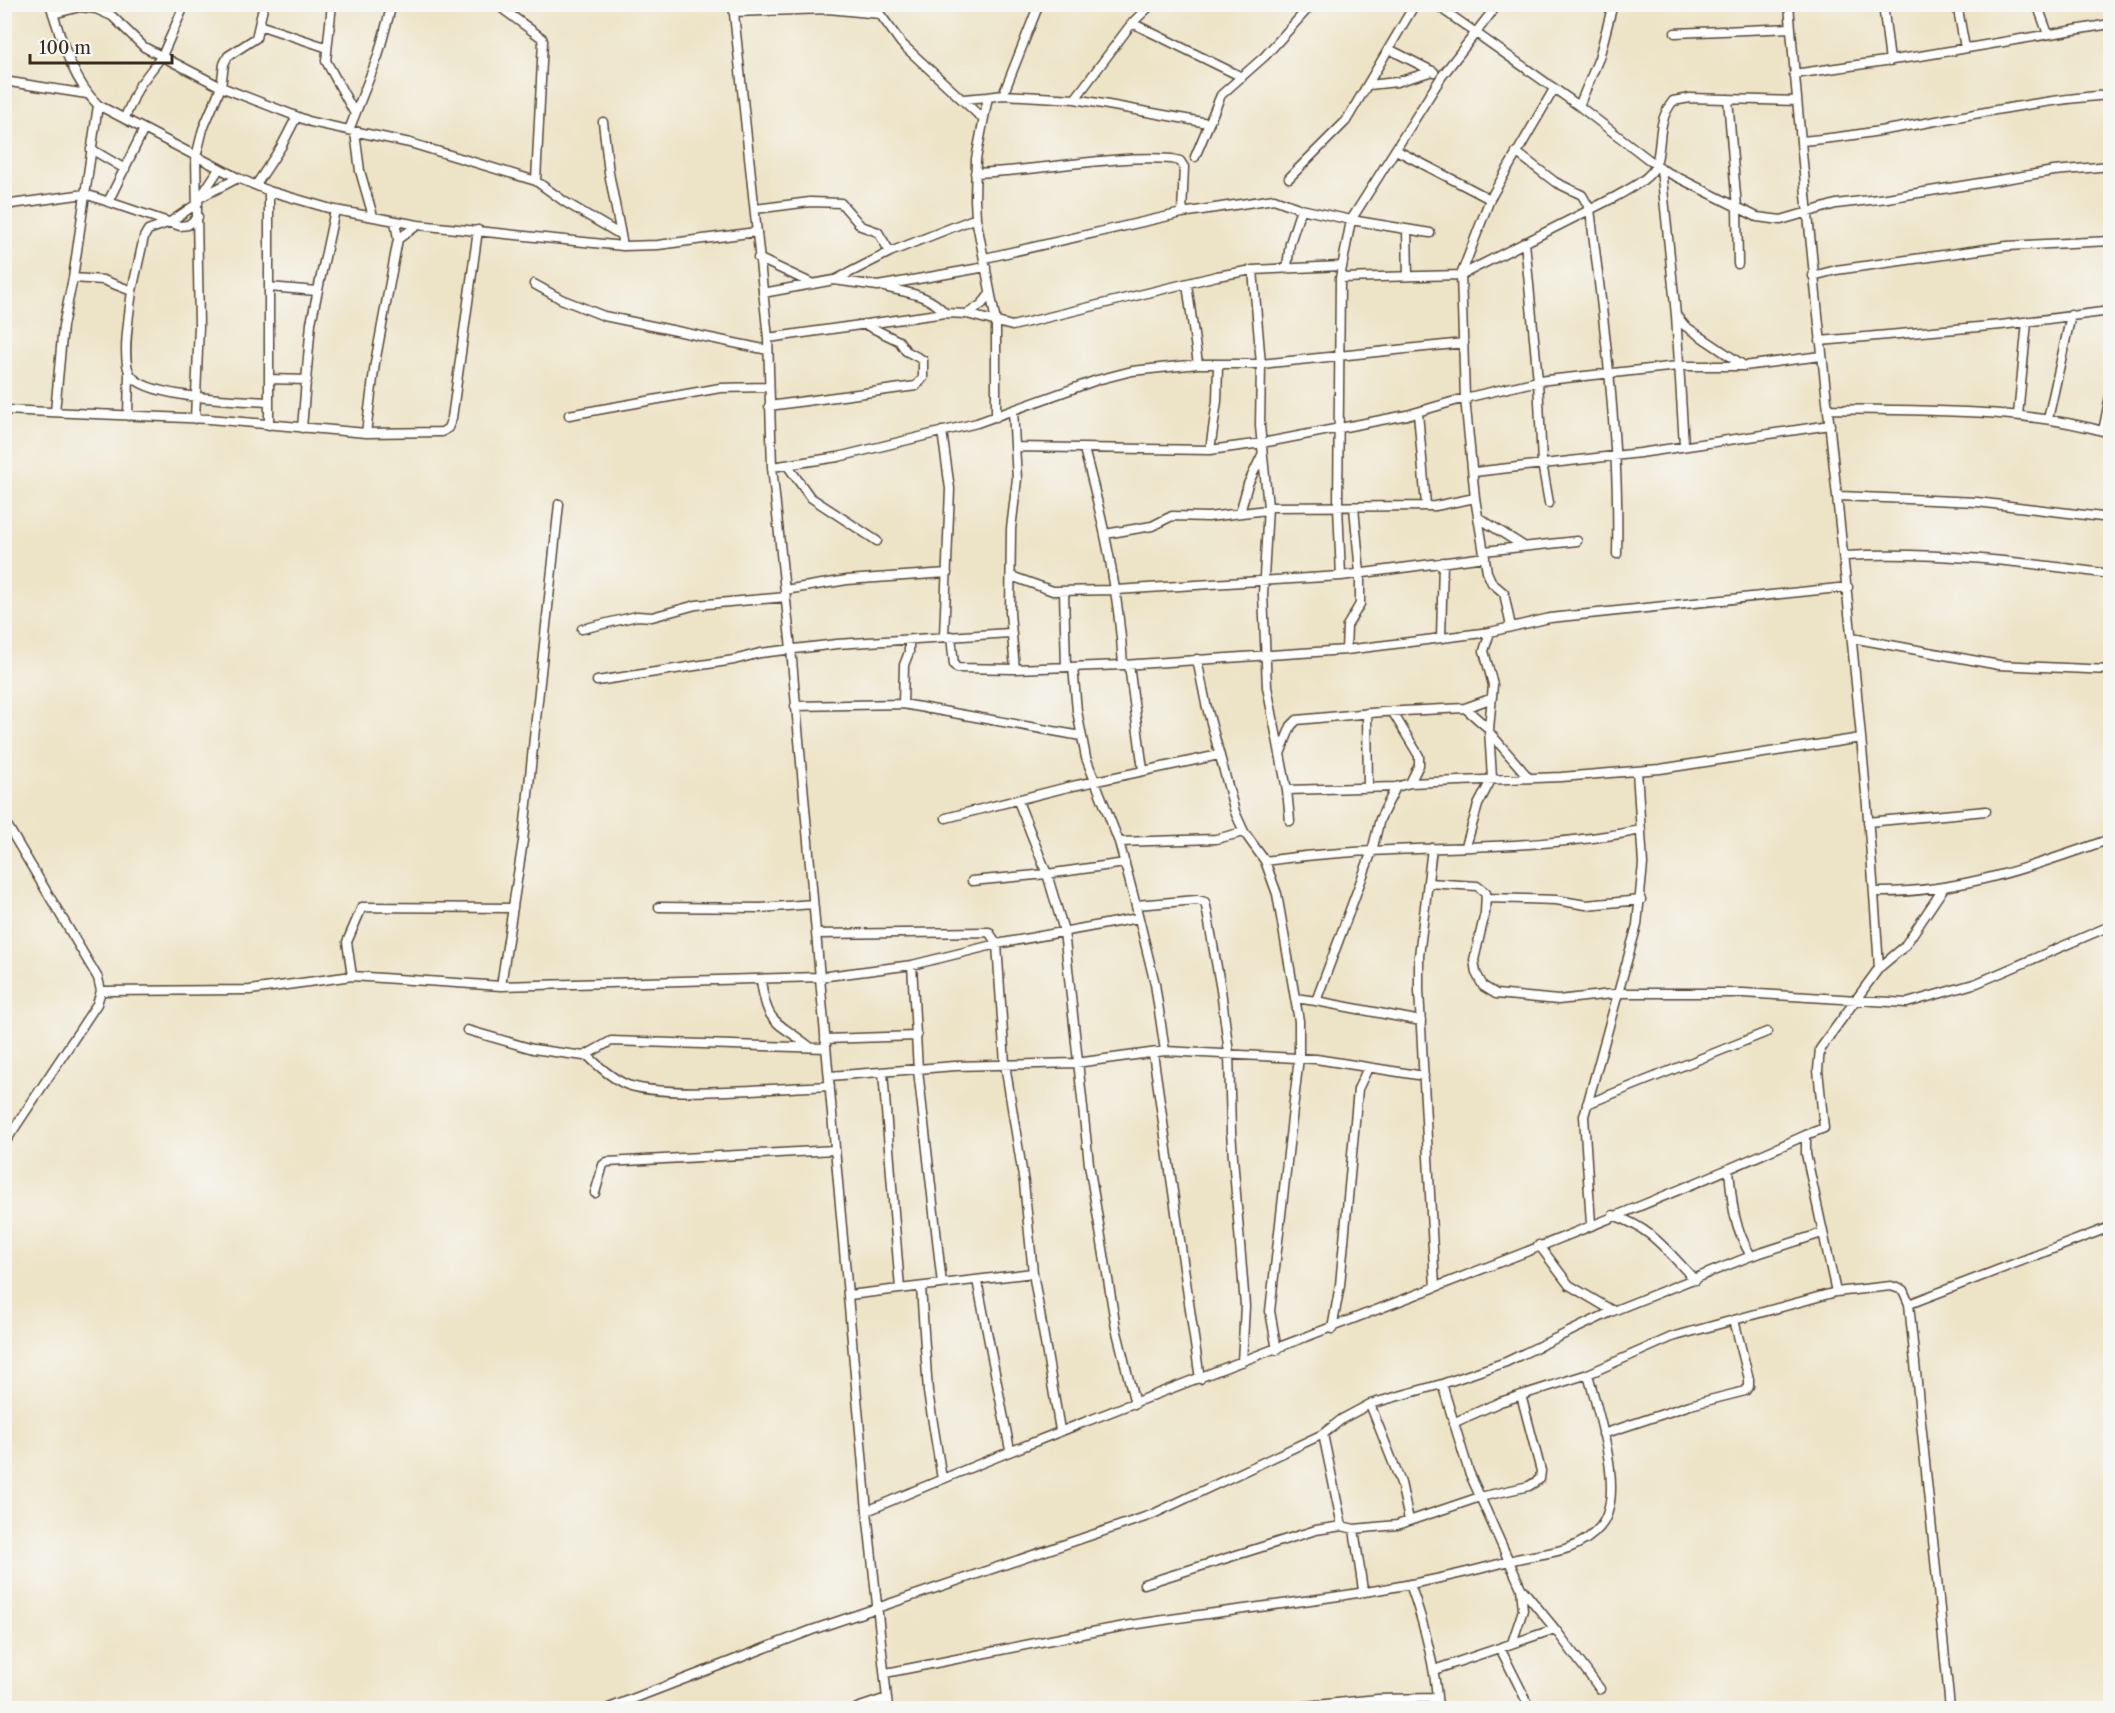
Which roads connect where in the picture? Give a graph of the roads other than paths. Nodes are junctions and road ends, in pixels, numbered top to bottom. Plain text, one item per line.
1 (50, 4) edge
2 (185, 4) edge
3 (264, 4) edge
4 (332, 4) edge
5 (392, 4) edge
6 (496, 4) edge
7 (1040, 4) edge
8 (1152, 4) edge
9 (1311, 4) edge
10 (1414, 4) edge
11 (1435, 4) edge
12 (1498, 4) edge
13 (1613, 4) edge
14 (1789, 4) edge
15 (1883, 4) edge
16 (1957, 4) edge
17 (2037, 4) edge
18 (734, 8) edge
19 (53, 14) junction
20 (1132, 23) junction
21 (2110, 24) edge
22 (259, 25) junction
23 (1791, 28) junction
24 (1477, 33) junction
25 (1675, 33) dead end
26 (2048, 34) junction
27 (325, 47) junction
28 (1965, 48) junction
29 (1389, 49) junction
30 (162, 56) junction
31 (1890, 61) junction
32 (1432, 71) junction
33 (1794, 74) junction
34 (1443, 76) junction
35 (1242, 77) junction
36 (10, 82) dead end
37 (1369, 85) junction
38 (221, 87) junction
39 (1554, 89) junction
40 (87, 94) junction
41 (1003, 95) junction
42 (2110, 95) edge
43 (988, 97) junction
44 (963, 99) junction
45 (1075, 99) junction
46 (1728, 99) junction
47 (1797, 101) junction
48 (98, 105) junction
49 (1579, 106) junction
50 (355, 114) junction
51 (125, 117) junction
52 (296, 118) junction
53 (983, 118) junction
54 (603, 122) dead end
55 (1209, 123) junction
56 (144, 129) junction
57 (352, 131) junction
58 (365, 134) junction
59 (1802, 141) junction
60 (357, 146) junction
61 (91, 149) junction
62 (1396, 150) junction
63 (1516, 152) junction
64 (196, 157) junction
65 (1195, 157) dead end
66 (2110, 166) edge
67 (1659, 167) junction
68 (125, 169) junction
69 (219, 169) junction
70 (975, 172) junction
71 (238, 178) junction
72 (1289, 178) dead end
73 (536, 181) junction
74 (256, 185) junction
75 (269, 191) junction
76 (85, 194) junction
77 (1491, 199) junction
78 (199, 200) junction
79 (108, 202) junction
80 (4, 205) edge
81 (1737, 208) junction
82 (755, 209) junction
83 (1301, 209) junction
84 (1590, 209) junction
85 (335, 210) junction
86 (1182, 213) junction
87 (1808, 213) junction
88 (373, 216) junction
89 (198, 217) junction
90 (976, 218) junction
91 (1351, 220) junction
92 (395, 221) junction
93 (170, 222) junction
94 (418, 225) junction
95 (478, 230) junction
96 (1407, 230) junction
97 (756, 232) junction
98 (1430, 233) dead end
99 (621, 235) junction
100 (398, 239) junction
101 (2110, 241) edge
102 (1525, 242) junction
103 (622, 246) junction
104 (890, 252) junction
105 (758, 258) junction
106 (985, 258) junction
107 (1738, 264) dead end
108 (1341, 266) junction
109 (986, 267) junction
110 (1287, 267) junction
111 (1252, 270) junction
112 (1461, 275) junction
113 (1408, 276) junction
114 (1813, 276) junction
115 (73, 278) junction
116 (1340, 278) junction
117 (834, 280) junction
118 (534, 284) dead end
119 (813, 284) junction
120 (1187, 284) junction
121 (878, 286) junction
122 (269, 287) junction
123 (132, 291) junction
124 (318, 291) junction
125 (763, 293) junction
126 (990, 294) junction
127 (2110, 311) edge
128 (945, 313) junction
129 (967, 314) junction
130 (1676, 315) junction
131 (2071, 315) junction
132 (996, 322) junction
133 (2027, 322) junction
134 (864, 324) junction
135 (768, 338) junction
136 (1820, 341) junction
137 (1464, 343) junction
138 (768, 350) junction
139 (1339, 355) junction
140 (1821, 356) junction
141 (1198, 364) junction
142 (1261, 364) junction
143 (1218, 366) junction
144 (1678, 366) junction
145 (1744, 366) junction
146 (129, 373) junction
147 (1611, 374) junction
148 (269, 379) junction
149 (307, 380) junction
150 (1538, 381) junction
151 (768, 387) junction
152 (2110, 396) edge
153 (195, 397) junction
154 (1465, 398) junction
155 (269, 402) junction
156 (768, 406) junction
157 (1828, 409) junction
158 (4, 410) edge
159 (1013, 411) junction
160 (55, 412) junction
161 (1418, 412) junction
162 (569, 415) dead end
163 (2018, 415) junction
164 (128, 416) junction
165 (996, 417) junction
166 (195, 418) junction
167 (2048, 419) junction
168 (269, 425) junction
169 (1830, 425) junction
170 (302, 428) junction
171 (1340, 429) junction
172 (942, 431) junction
173 (2107, 432) edge
174 (366, 433) junction
175 (1262, 443) junction
176 (1684, 445) junction
177 (1015, 447) junction
178 (1084, 449) junction
179 (1210, 450) junction
180 (1263, 453) junction
181 (1615, 456) junction
182 (1542, 463) junction
183 (787, 465) junction
184 (772, 467) junction
185 (1474, 472) junction
186 (1839, 496) junction
187 (1475, 498) junction
188 (1549, 503) dead end
189 (559, 504) dead end
190 (1426, 505) junction
191 (1338, 506) junction
192 (1354, 507) junction
193 (1267, 508) junction
194 (1240, 513) junction
195 (1479, 518) junction
196 (2110, 518) edge
197 (1105, 534) junction
198 (1577, 541) dead end
199 (877, 542) dead end
200 (1522, 545) junction
201 (1485, 554) junction
202 (1617, 554) dead end
203 (1845, 556) junction
204 (1443, 562) junction
205 (947, 573) junction
206 (1360, 573) junction
207 (2110, 574) edge
208 (1011, 576) junction
209 (1341, 576) junction
210 (1264, 579) junction
211 (1848, 587) junction
212 (1116, 590) junction
213 (1064, 591) junction
214 (785, 594) junction
215 (1510, 627) junction
216 (582, 629) dead end
217 (1491, 632) junction
218 (1010, 633) junction
219 (948, 636) junction
220 (1441, 638) junction
221 (1852, 638) junction
222 (909, 640) junction
223 (791, 649) junction
224 (1346, 650) junction
225 (1265, 654) junction
226 (1197, 659) junction
227 (1126, 665) junction
228 (1069, 667) junction
229 (1015, 669) junction
230 (2110, 670) edge
231 (597, 681) dead end
232 (1490, 699) junction
233 (903, 704) junction
234 (795, 706) junction
235 (1465, 708) junction
236 (1392, 711) junction
237 (1367, 713) junction
238 (1490, 731) junction
239 (1081, 736) junction
240 (1861, 738) junction
241 (1219, 755) junction
242 (1280, 755) junction
243 (1143, 770) junction
244 (1637, 771) junction
245 (1492, 778) junction
246 (1529, 778) junction
247 (1094, 782) junction
248 (1410, 783) junction
249 (1368, 786) junction
250 (1396, 787) junction
251 (1287, 790) junction
252 (1018, 801) junction
253 (1986, 811) dead end
254 (946, 818) dead end
255 (4, 820) edge
256 (1290, 821) dead end
257 (1868, 822) junction
258 (1641, 830) junction
259 (1244, 832) junction
260 (2110, 839) edge
261 (1119, 842) junction
262 (1466, 846) junction
263 (1432, 848) junction
264 (1372, 851) junction
265 (1265, 861) junction
266 (1125, 863) junction
267 (1047, 874) junction
268 (972, 881) dead end
269 (1428, 883) junction
270 (1942, 889) junction
271 (1874, 892) junction
272 (1486, 898) junction
273 (1641, 900) junction
274 (813, 904) junction
275 (1136, 905) junction
276 (659, 907) dead end
277 (513, 908) junction
278 (1138, 918) junction
279 (2110, 926) edge
280 (1064, 931) junction
281 (816, 934) junction
282 (997, 944) junction
283 (912, 965) junction
284 (1879, 968) junction
285 (352, 976) junction
286 (820, 977) junction
287 (761, 980) junction
288 (501, 986) junction
289 (101, 991) junction
290 (1620, 993) junction
291 (1295, 998) junction
292 (1855, 999) junction
293 (1316, 1001) junction
294 (1421, 1021) junction
295 (467, 1030) dead end
296 (1767, 1032) dead end
297 (917, 1036) junction
298 (826, 1043) junction
299 (810, 1047) junction
300 (1165, 1051) junction
301 (1153, 1053) junction
302 (1229, 1053) junction
303 (587, 1055) junction
304 (1299, 1057) junction
305 (1076, 1063) junction
306 (1005, 1064) junction
307 (1368, 1068) junction
308 (918, 1070) junction
309 (883, 1072) junction
310 (830, 1076) junction
311 (1424, 1076) junction
312 (830, 1086) junction
313 (1587, 1104) junction
314 (1806, 1135) junction
315 (4, 1144) edge
316 (835, 1150) junction
317 (1730, 1169) junction
318 (595, 1193) dead end
319 (1613, 1215) junction
320 (1591, 1224) junction
321 (2110, 1227) edge
322 (1822, 1233) junction
323 (1539, 1245) junction
324 (1751, 1256) junction
325 (1033, 1273) junction
326 (1695, 1280) junction
327 (977, 1281) junction
328 (942, 1284) junction
329 (921, 1287) junction
330 (1435, 1287) junction
331 (900, 1289) junction
332 (1836, 1292) junction
333 (849, 1295) junction
334 (1909, 1304) junction
335 (1613, 1311) junction
336 (1734, 1320) junction
337 (1332, 1329) junction
338 (1276, 1350) junction
339 (1242, 1362) junction
340 (1588, 1374) junction
341 (1200, 1378) junction
342 (1442, 1384) junction
343 (1521, 1395) junction
344 (1134, 1404) junction
345 (1370, 1404) junction
346 (1453, 1423) junction
347 (1060, 1430) junction
348 (1323, 1434) junction
349 (1603, 1434) junction
350 (1010, 1450) junction
351 (942, 1479) junction
352 (1479, 1497) junction
353 (867, 1511) junction
354 (1409, 1520) junction
355 (1342, 1526) junction
356 (1354, 1529) junction
357 (1509, 1561) junction
358 (1144, 1584) dead end
359 (1410, 1584) junction
360 (1521, 1588) junction
361 (1363, 1590) junction
362 (878, 1609) junction
363 (1555, 1629) junction
364 (1512, 1643) junction
365 (1500, 1648) junction
366 (1434, 1670) junction
367 (885, 1674) junction
368 (1600, 1689) dead end
369 (887, 1698) junction
370 (1437, 1698) junction
371 (609, 1708) edge
372 (857, 1708) edge
373 (888, 1708) edge
374 (1285, 1708) edge
375 (1438, 1708) edge
376 (1530, 1708) edge
377 (1950, 1708) edge

1 - 19 street
2 - 30 street
3 - 22 street
4 - 27 street
5 - 50 street
6 - 73 street
7 - 41 street
8 - 20 street
9 - 35 street
10 - 29 street
11 - 24 street
12 - 24 street
13 - 49 street
14 - 23 street
15 - 31 street
16 - 28 street
17 - 26 street
18 - 44 street
18 - 82 street
19 - 30 street
19 - 40 street
20 - 35 street
20 - 45 street
21 - 26 street
22 - 27 street
22 - 38 street
23 - 25 street
23 - 33 street
24 - 34 street
24 - 39 street
26 - 28 street
27 - 50 street
28 - 31 street
29 - 32 street
29 - 37 street
30 - 38 street
30 - 51 street
31 - 33 street
32 - 34 street
32 - 37 street
33 - 47 street
34 - 62 street
35 - 55 street
36 - 40 street
37 - 72 street
38 - 52 street
38 - 64 street
39 - 49 street
39 - 63 street
40 - 48 street
41 - 43 street
41 - 45 street
42 - 59 street
43 - 44 street
43 - 53 street
44 - 53 street
45 - 55 street
46 - 47 street
46 - 67 street
46 - 81 street
47 - 59 street
48 - 51 street
48 - 61 street
49 - 67 street
50 - 57 street
51 - 56 street
52 - 57 street
52 - 74 street
53 - 70 street
54 - 99 street
55 - 65 street
56 - 64 street
56 - 68 street
57 - 58 street
57 - 60 street
58 - 60 street
58 - 73 street
59 - 87 street
60 - 88 street
61 - 68 street
61 - 76 street
62 - 77 street
62 - 91 street
63 - 77 street
63 - 84 street
64 - 69 street
64 - 78 street
66 - 87 street
67 - 81 street
67 - 84 street
67 - 130 street
68 - 79 street
69 - 71 street
69 - 78 street
70 - 86 street
70 - 90 street
71 - 74 street
71 - 78 street
73 - 99 street
74 - 75 street
75 - 85 street
75 - 122 street
76 - 79 street
76 - 80 street
76 - 115 street
77 - 112 street
78 - 89 street
78 - 93 street
79 - 93 street
81 - 87 street
81 - 107 street
82 - 97 street
82 - 104 street
83 - 86 street
83 - 91 street
83 - 110 street
84 - 102 street
84 - 147 street
85 - 88 street
85 - 124 street
86 - 106 street
87 - 114 street
88 - 92 street
89 - 93 street
89 - 153 street
90 - 104 street
90 - 106 street
91 - 96 street
91 - 108 street
92 - 94 street
92 - 100 street
93 - 123 street
94 - 95 street
94 - 100 street
95 - 103 street
95 - 174 street
96 - 98 street
96 - 113 street
97 - 103 street
97 - 105 street
99 - 103 street
100 - 174 street
101 - 114 street
102 - 112 street
102 - 150 street
104 - 117 street
105 - 119 street
105 - 125 street
106 - 109 street
108 - 110 street
108 - 116 street
109 - 121 street
109 - 126 street
110 - 111 street
111 - 120 street
111 - 142 street
112 - 113 street
112 - 137 street
113 - 116 street
114 - 136 street
115 - 123 street
115 - 160 street
116 - 139 street
117 - 119 street
117 - 121 street
118 - 138 street
119 - 125 street
120 - 132 street
120 - 141 street
121 - 128 street
122 - 124 street
122 - 148 street
123 - 146 street
124 - 149 street
125 - 135 street
126 - 129 street
126 - 132 street
127 - 131 street
128 - 129 street
128 - 134 street
129 - 132 street
130 - 144 street
130 - 145 street
131 - 133 street
131 - 167 street
132 - 165 street
133 - 136 street
133 - 163 street
134 - 135 street
134 - 156 street
135 - 138 street
136 - 140 street
137 - 139 street
137 - 154 street
138 - 151 street
139 - 142 street
139 - 171 street
140 - 145 street
140 - 157 street
141 - 143 street
141 - 159 street
142 - 143 street
142 - 175 street
143 - 179 street
144 - 145 street
144 - 147 street
144 - 176 street
146 - 153 street
146 - 164 street
147 - 150 street
147 - 181 street
148 - 149 street
148 - 155 street
149 - 170 street
150 - 154 street
150 - 182 street
151 - 156 street
151 - 162 street
152 - 173 street
153 - 155 street
153 - 166 street
154 - 161 street
154 - 185 street
155 - 168 street
156 - 184 street
157 - 163 street
157 - 169 street
158 - 160 street
159 - 165 street
159 - 177 street
160 - 164 street
161 - 171 street
161 - 190 street
163 - 167 street
164 - 166 street
165 - 172 street
166 - 168 street
167 - 173 street
168 - 170 street
169 - 176 street
169 - 186 street
170 - 174 street
171 - 175 street
171 - 191 street
172 - 183 street
172 - 205 street
175 - 179 street
175 - 180 street
176 - 181 street
177 - 178 street
177 - 208 street
178 - 179 street
178 - 197 street
180 - 193 street
180 - 194 street
181 - 182 street
181 - 202 street
182 - 185 street
182 - 188 street
183 - 184 street
183 - 199 street
184 - 214 street
185 - 187 street
186 - 196 street
186 - 203 street
187 - 190 street
187 - 195 street
189 - 277 street
190 - 192 street
191 - 192 street
191 - 193 street
191 - 209 street
192 - 206 street
193 - 194 street
193 - 210 street
194 - 197 street
195 - 200 street
195 - 201 street
197 - 212 street
198 - 200 street
200 - 201 street
201 - 204 street
201 - 215 street
203 - 207 street
203 - 211 street
204 - 206 street
204 - 220 street
205 - 214 street
205 - 219 street
206 - 209 street
206 - 224 street
208 - 213 street
208 - 218 street
209 - 210 street
210 - 212 street
210 - 225 street
211 - 215 street
211 - 221 street
212 - 213 street
212 - 227 street
213 - 228 street
214 - 216 street
214 - 223 street
215 - 217 street
217 - 220 street
217 - 232 street
218 - 219 street
218 - 229 street
219 - 222 street
219 - 229 street
220 - 224 street
221 - 230 street
221 - 240 street
222 - 223 street
222 - 233 street
223 - 231 street
223 - 234 street
224 - 225 street
225 - 226 street
225 - 242 street
226 - 227 street
226 - 241 street
227 - 228 street
227 - 243 street
228 - 229 street
228 - 239 street
232 - 235 street
232 - 238 street
233 - 234 street
233 - 239 street
234 - 274 street
235 - 236 street
235 - 238 street
236 - 237 street
236 - 248 street
237 - 242 street
237 - 249 street
238 - 245 street
238 - 246 street
239 - 247 street
240 - 244 street
240 - 257 street
241 - 243 street
241 - 259 street
242 - 251 street
243 - 247 street
244 - 246 street
244 - 258 street
245 - 246 street
245 - 248 street
245 - 262 street
247 - 252 street
247 - 261 street
248 - 250 street
249 - 250 street
249 - 251 street
250 - 264 street
251 - 256 street
252 - 254 street
252 - 267 street
253 - 257 street
255 - 289 street
257 - 271 street
258 - 262 street
258 - 273 street
259 - 261 street
259 - 265 street
260 - 270 street
261 - 266 street
262 - 263 street
263 - 264 street
263 - 269 street
264 - 265 street
264 - 293 street
265 - 291 street
266 - 267 street
266 - 275 street
267 - 268 street
267 - 280 street
269 - 272 street
269 - 294 street
270 - 271 street
270 - 284 street
271 - 284 street
272 - 273 street
272 - 290 street
273 - 290 street
274 - 276 street
274 - 281 street
275 - 278 street
275 - 302 street
277 - 285 street
277 - 288 street
278 - 280 street
278 - 300 street
279 - 292 street
280 - 282 street
280 - 305 street
281 - 282 street
281 - 286 street
282 - 283 street
282 - 306 street
283 - 286 street
283 - 297 street
284 - 292 street
285 - 288 street
285 - 289 street
286 - 287 street
286 - 298 street
287 - 288 street
287 - 299 street
289 - 315 street
290 - 292 street
290 - 313 street
291 - 293 street
291 - 304 street
292 - 314 street
293 - 294 street
294 - 311 street
295 - 303 street
296 - 313 street
297 - 298 street
297 - 308 street
298 - 299 street
298 - 310 street
299 - 303 street
300 - 301 street
300 - 302 street
301 - 305 street
301 - 341 street
302 - 304 street
302 - 339 street
303 - 312 street
304 - 307 street
304 - 338 street
305 - 306 street
305 - 344 street
306 - 308 street
306 - 325 street
307 - 311 street
307 - 337 street
308 - 309 street
308 - 328 street
309 - 310 street
309 - 331 street
310 - 312 street
311 - 330 street
312 - 316 street
313 - 320 street
314 - 317 street
314 - 322 street
316 - 318 street
316 - 333 street
317 - 319 street
317 - 324 street
319 - 320 street
319 - 326 street
320 - 323 street
321 - 334 street
322 - 324 street
322 - 332 street
323 - 330 street
323 - 335 street
324 - 326 street
325 - 327 street
325 - 347 street
326 - 335 street
327 - 328 street
327 - 350 street
328 - 329 street
329 - 331 street
329 - 351 street
330 - 337 street
331 - 333 street
332 - 334 street
332 - 336 street
333 - 353 street
334 - 377 street
335 - 342 street
336 - 340 street
336 - 349 street
337 - 338 street
338 - 339 street
339 - 341 street
340 - 343 street
340 - 349 street
341 - 344 street
342 - 345 street
342 - 346 street
343 - 346 street
343 - 352 street
344 - 347 street
345 - 348 street
345 - 354 street
346 - 352 street
347 - 350 street
348 - 355 street
348 - 362 street
349 - 357 street
350 - 351 street
351 - 353 street
352 - 354 street
352 - 357 street
353 - 362 street
354 - 356 street
355 - 356 street
355 - 358 street
356 - 361 street
357 - 359 street
357 - 360 street
359 - 361 street
359 - 366 street
360 - 363 street
360 - 364 street
361 - 367 street
362 - 367 street
362 - 371 street
363 - 364 street
363 - 368 street
364 - 365 street
365 - 366 street
365 - 376 street
366 - 370 street
367 - 369 street
369 - 372 street
369 - 373 street
370 - 374 street
370 - 375 street

